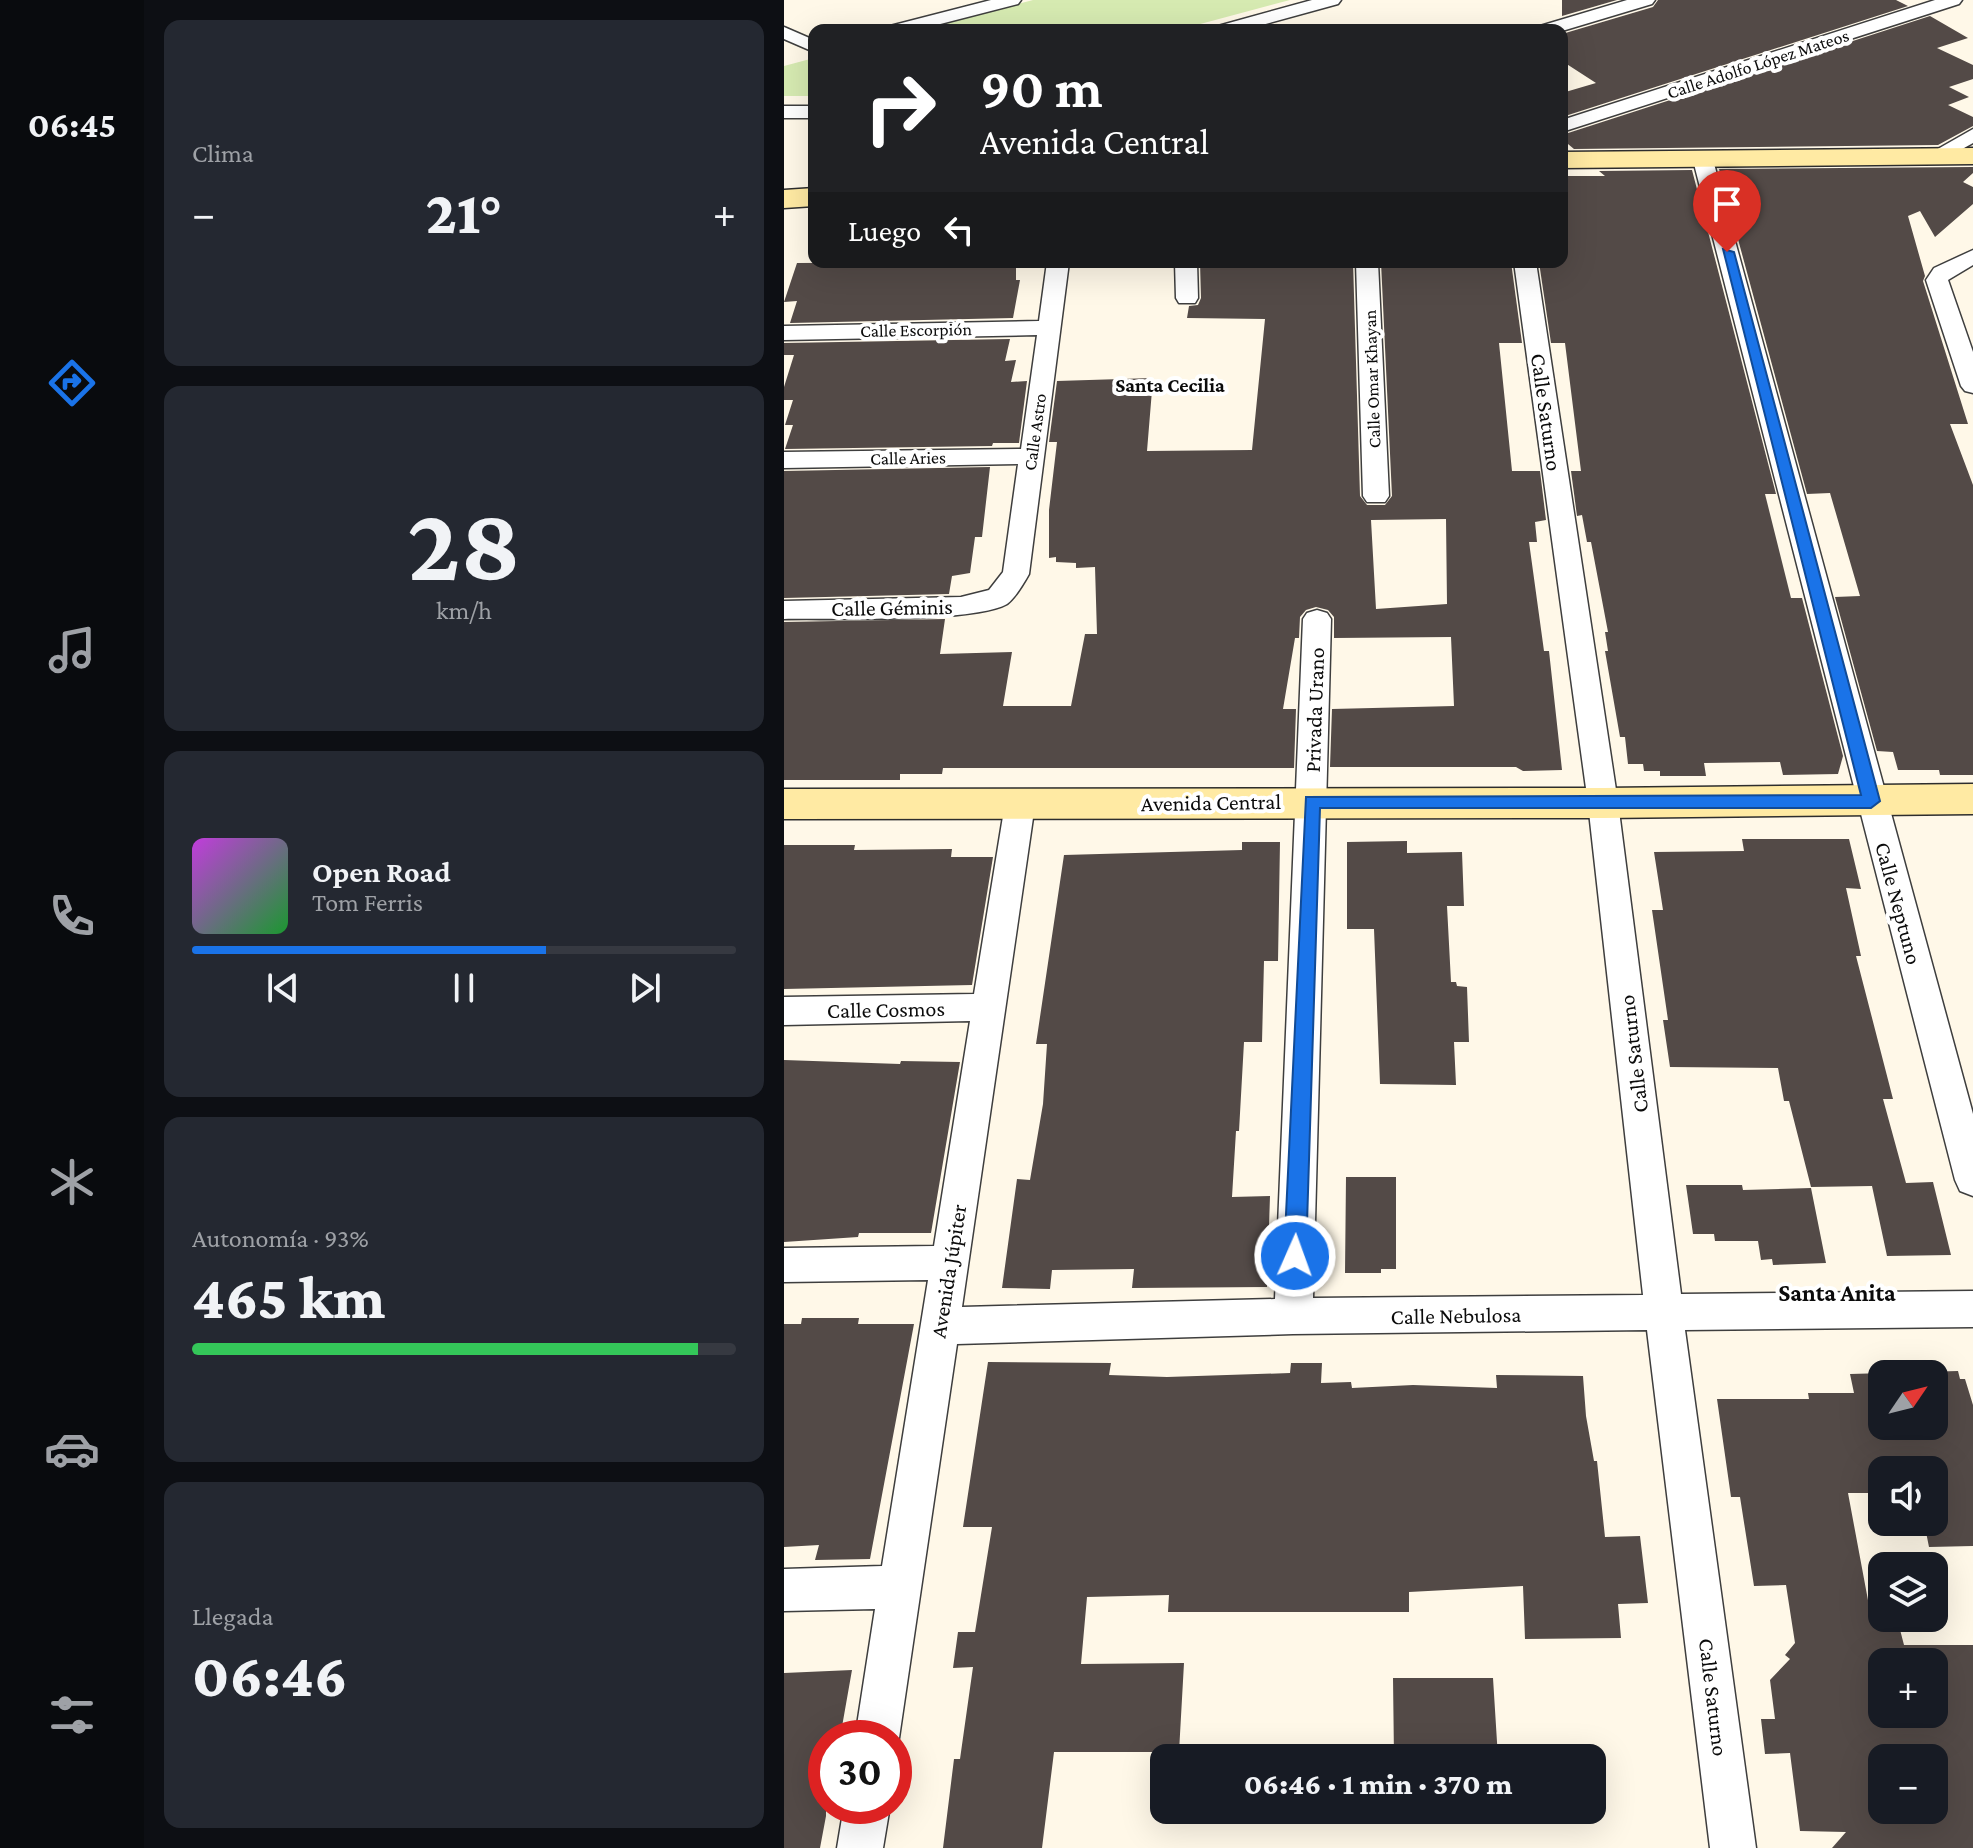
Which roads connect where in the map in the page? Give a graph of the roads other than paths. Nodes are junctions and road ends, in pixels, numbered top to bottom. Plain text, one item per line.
1 (1012, 0) edge
2 (1332, 0) edge
3 (1646, 0) edge
4 (1953, 0) edge
5 (983, 3) edge
6 (915, 24) edge
7 (1246, 24) edge
8 (1566, 24) edge
9 (784, 32) edge
10 (808, 50) edge
11 (784, 112) edge
12 (808, 112) edge
13 (1568, 124) edge
14 (1973, 135) edge
15 (1973, 156) edge
16 (1932, 158) junction
17 (1568, 160) edge
18 (1703, 160) junction
19 (808, 197) edge
20 (784, 199) edge
21 (1973, 256) edge
22 (1057, 268) edge
23 (1186, 268) edge
24 (1367, 268) edge
25 (1526, 268) edge
26 (1187, 298) dead end
27 (1049, 328) junction
28 (784, 333) edge
29 (1963, 342) edge
30 (1973, 386) edge
31 (1031, 456) junction
32 (784, 460) edge
33 (1376, 496) dead end
34 (998, 597) joint
35 (784, 610) edge
36 (1317, 619) dead end
37 (1973, 799) edge
38 (1312, 801) junction
39 (1871, 801) junction
40 (1603, 803) junction
41 (784, 804) edge
42 (1020, 804) junction
43 (989, 1007) junction
44 (784, 1011) edge
45 (1973, 1180) edge
46 (949, 1263) junction
47 (784, 1265) edge
48 (1973, 1309) edge
49 (1664, 1313) junction
50 (1293, 1316) junction
51 (940, 1326) junction
52 (900, 1587) junction
53 (784, 1590) edge
54 (880, 1720) edge
55 (864, 1824) edge
56 (860, 1848) edge
57 (1733, 1848) edge

1 - 5 street
2 - 7 street
3 - 8 street
4 - 13 street, Calle Adolfo López Mateos
5 - 6 street
9 - 10 street
11 - 12 street
14 - 16 street
15 - 16 street
16 - 18 street
17 - 18 street
18 - 39 street, Calle Neptuno
19 - 20 street
21 - 29 street
22 - 27 street, Calle Astro
23 - 26 street
24 - 33 street, Calle Omar Khayan
25 - 40 street, Calle Saturno
27 - 28 street, Calle Escorpión
27 - 31 street, Calle Astro
29 - 30 street
31 - 32 street, Calle Aries
31 - 34 street, Calle Astro
34 - 35 street, Calle Géminis
36 - 38 street, Privada Urano
37 - 39 street, Avenida Central
38 - 40 street, Avenida Central
38 - 42 street, Avenida Central
38 - 50 street, Privada Urano
39 - 40 street, Avenida Central
39 - 45 street, Calle Neptuno
40 - 49 street, Calle Saturno
41 - 42 street, Avenida Central
42 - 43 street, Avenida Júpiter
43 - 44 street, Calle Cosmos
43 - 46 street, Avenida Júpiter
46 - 47 street
46 - 51 street, Avenida Júpiter
48 - 49 street, Calle Nebulosa
49 - 50 street, Calle Nebulosa
49 - 57 street, Calle Saturno
50 - 51 street, Calle Nebulosa
51 - 52 street, Avenida Júpiter
52 - 53 street
52 - 54 street, Avenida Júpiter
55 - 56 street

